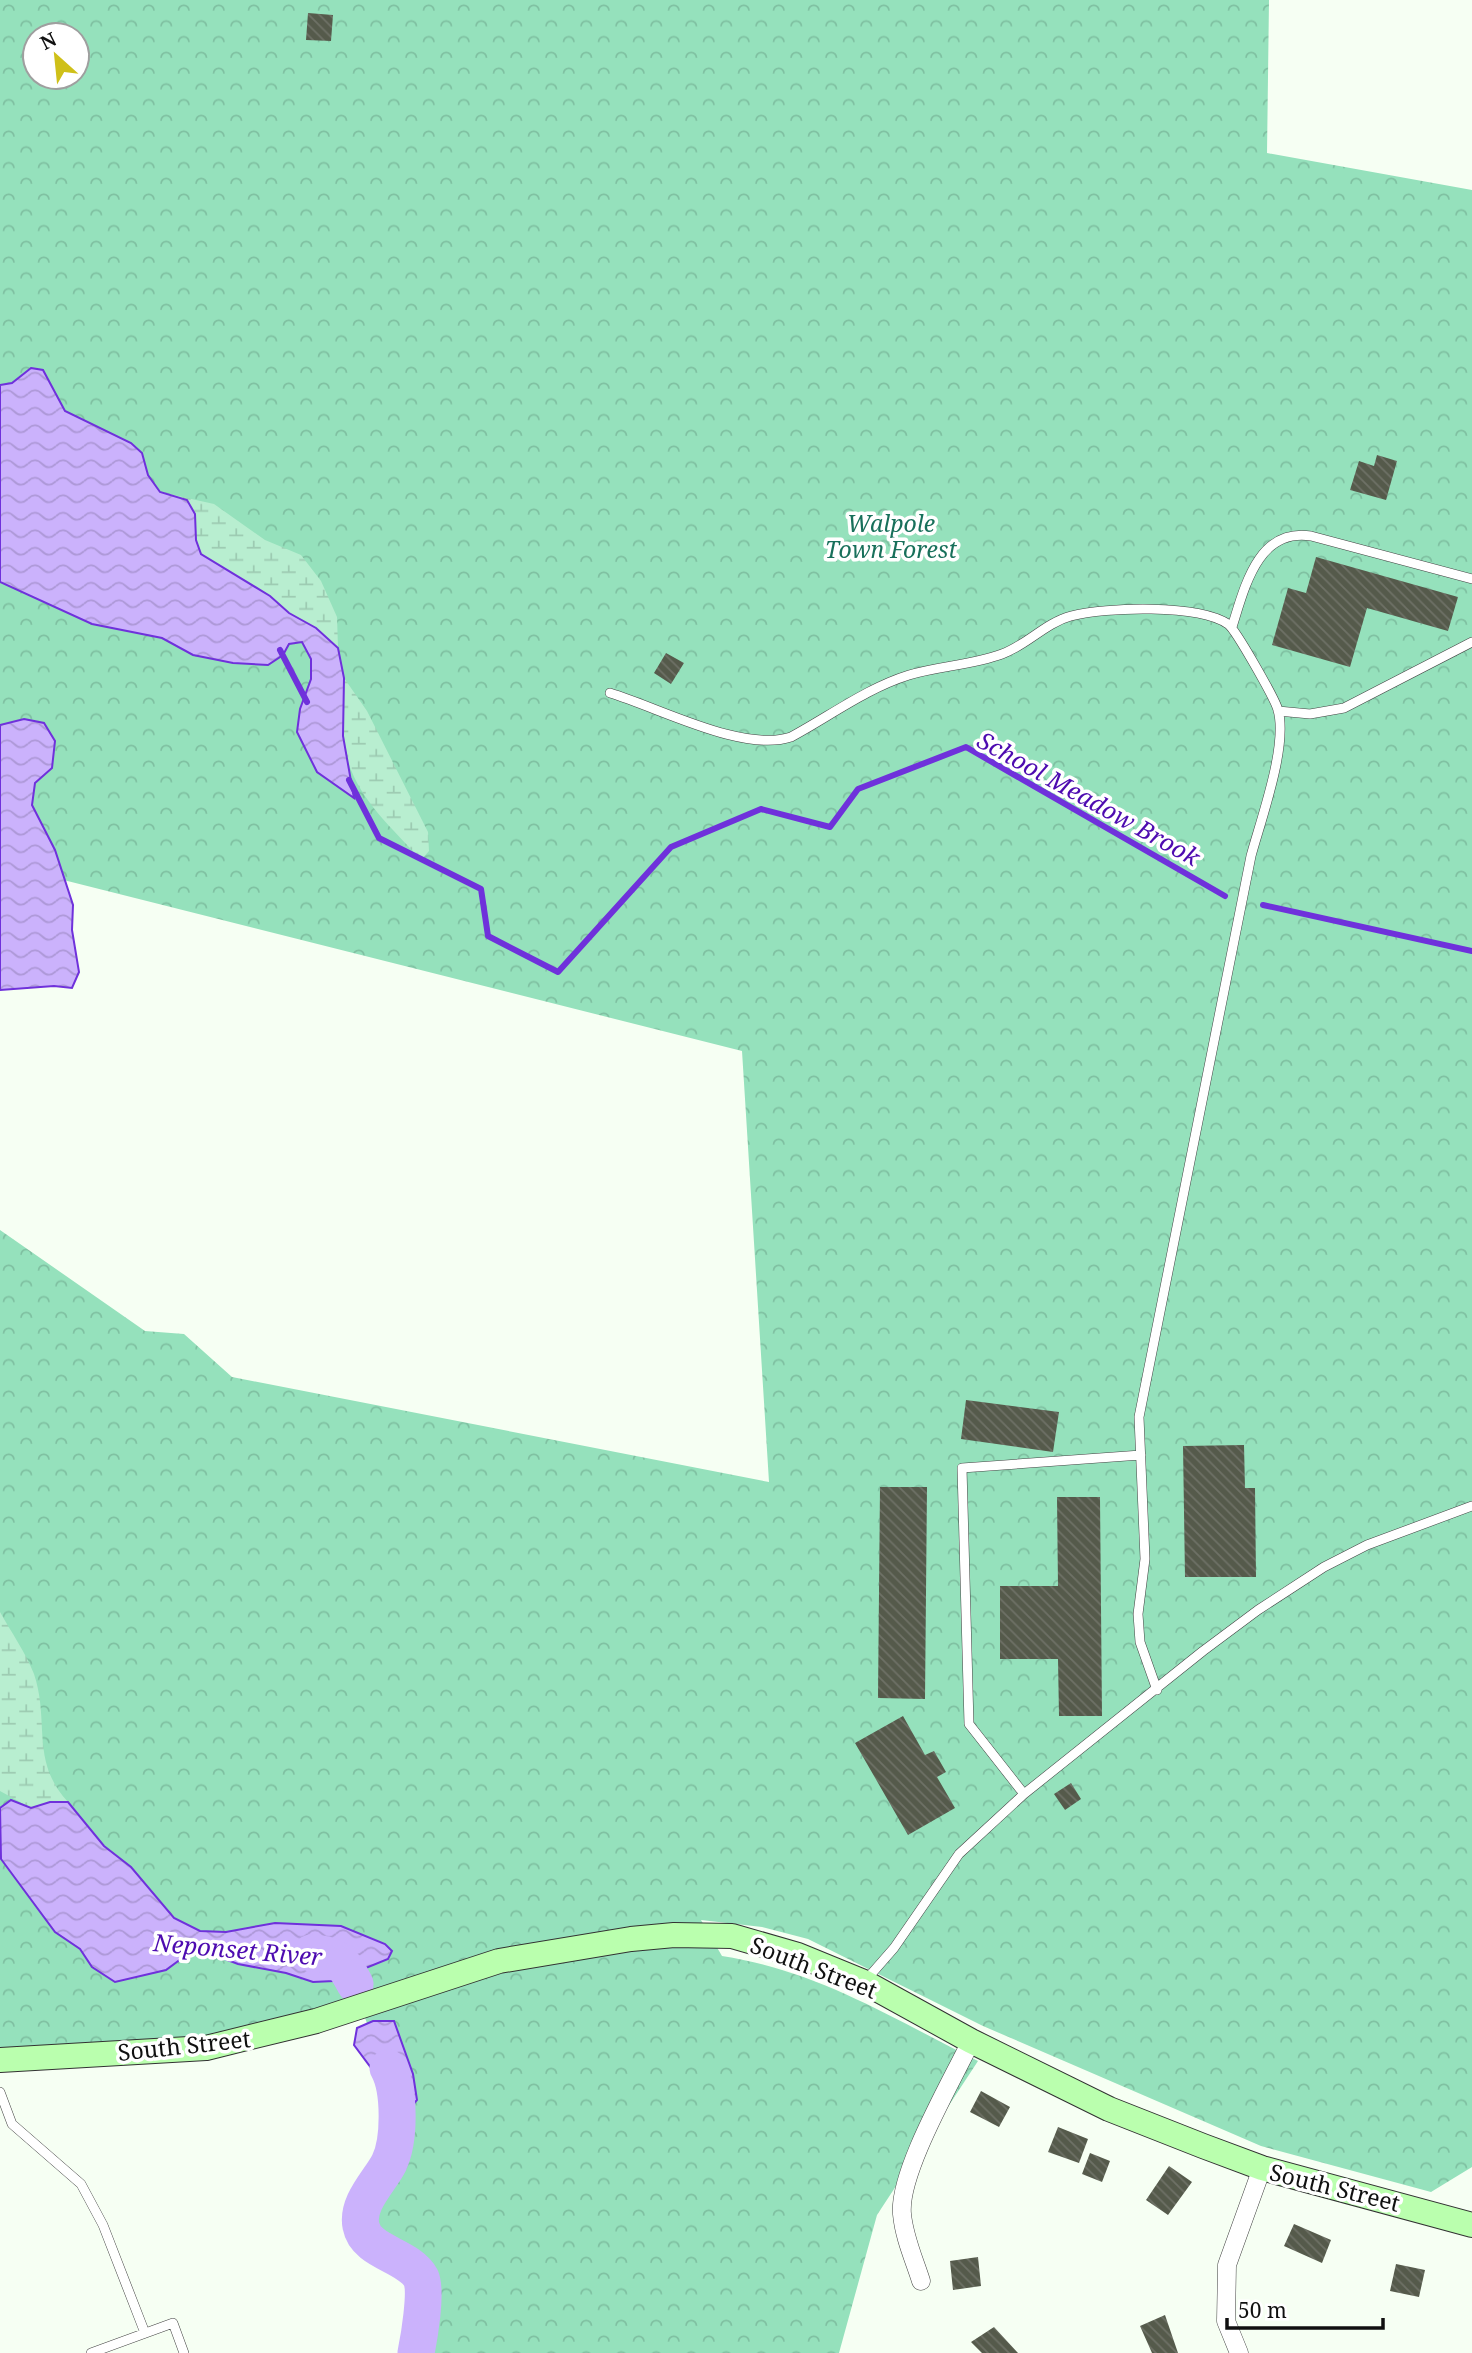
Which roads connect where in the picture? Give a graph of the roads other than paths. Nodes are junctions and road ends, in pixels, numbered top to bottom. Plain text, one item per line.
1 (1472, 579) edge
2 (1232, 627) junction
3 (1472, 642) edge
4 (610, 693) dead end
5 (1279, 711) junction
6 (1141, 1455) junction
7 (1472, 1506) edge
8 (1157, 1690) junction
9 (1024, 1794) junction
10 (864, 1982) junction
11 (971, 2041) junction
12 (0, 2060) edge
13 (0, 2092) edge
14 (1262, 2168) junction
15 (1472, 2225) edge
16 (921, 2281) dead end
17 (145, 2333) junction
18 (91, 2353) edge
19 (184, 2353) edge
20 (1239, 2353) edge

1 - 2 lane
2 - 4 lane
2 - 5 lane
3 - 5 lane
5 - 6 lane
6 - 8 lane
6 - 9 lane
7 - 8 lane
8 - 9 lane
9 - 10 lane
10 - 11 street, South Street
10 - 12 street, South Street
11 - 14 street, South Street
11 - 16 street
13 - 17 lane
14 - 15 street, South Street
14 - 20 street
17 - 18 lane
17 - 19 lane

